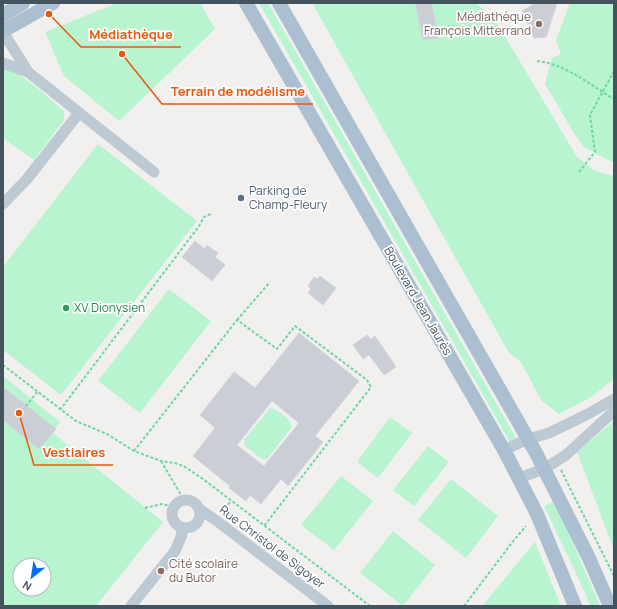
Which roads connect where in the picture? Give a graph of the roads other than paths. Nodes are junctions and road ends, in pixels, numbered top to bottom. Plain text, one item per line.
1 (23, 3) edge
2 (53, 3) edge
3 (246, 3) edge
4 (280, 3) edge
5 (3, 15) edge
6 (3, 31) edge
7 (3, 63) edge
8 (28, 72) junction
9 (79, 113) junction
10 (154, 172) dead end
11 (3, 204) edge
12 (614, 399) edge
13 (614, 411) edge
14 (528, 439) junction
15 (504, 450) junction
16 (544, 469) junction
17 (519, 478) junction
18 (199, 509) junction
19 (181, 528) junction
20 (131, 606) edge
21 (328, 606) edge
22 (575, 606) edge
23 (610, 606) edge

1 - 5 main road
2 - 6 main road
3 - 15 main road, Boulevard Jean Jaurès
4 - 14 main road
6 - 8 street
7 - 8 street
8 - 9 street
9 - 10 street
9 - 11 street
12 - 14 street
13 - 16 street
14 - 15 street
14 - 16 main road
15 - 17 main road, Boulevard Jean Jaurès
16 - 17 street
16 - 23 main road
17 - 22 main road, Boulevard Jean Jaurès
18 - 19 street
18 - 19 street
18 - 21 street, Rue Christol de Sigoyer
19 - 20 street

